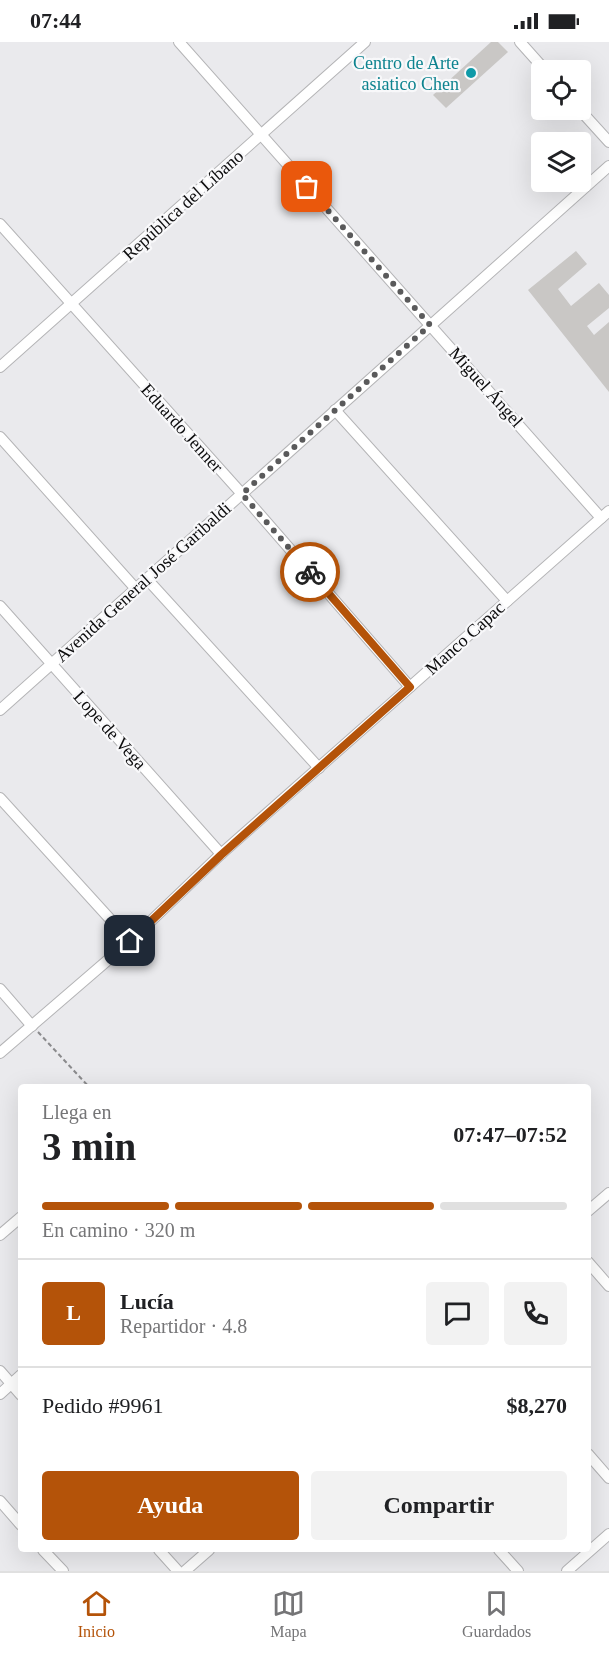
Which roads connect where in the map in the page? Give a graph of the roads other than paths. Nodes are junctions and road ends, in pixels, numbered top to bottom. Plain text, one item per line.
1 (179, 42) edge
2 (365, 42) edge
3 (520, 42) edge
4 (536, 60) edge
5 (589, 120) edge
6 (261, 135) junction
7 (609, 142) edge
8 (609, 166) edge
9 (0, 224) edge
10 (71, 304) junction
11 (430, 325) junction
12 (0, 367) edge
13 (335, 410) junction
14 (0, 437) edge
15 (242, 494) junction
16 (605, 514) edge
17 (147, 579) junction
18 (136, 589) junction
19 (507, 601) junction
20 (0, 606) edge
21 (52, 664) junction
22 (410, 687) junction
23 (0, 710) edge
24 (319, 768) junction
25 (0, 798) edge
26 (221, 855) junction
27 (130, 941) junction
28 (0, 989) edge
29 (32, 1026) junction
30 (0, 1053) edge
31 (609, 1193) edge
32 (591, 1208) edge
33 (18, 1220) edge
34 (0, 1235) edge
35 (591, 1265) edge
36 (609, 1286) edge
37 (0, 1371) edge
38 (18, 1378) edge
39 (11, 1384) junction
40 (18, 1392) edge
41 (0, 1394) edge
42 (591, 1457) edge
43 (609, 1478) edge
44 (0, 1502) edge
45 (18, 1522) edge
46 (609, 1534) edge
47 (591, 1550) edge
48 (45, 1552) edge
49 (161, 1552) edge
50 (207, 1552) edge
51 (501, 1552) edge
52 (589, 1552) edge
53 (63, 1571) edge
54 (178, 1571) edge
55 (185, 1571) edge
56 (518, 1571) edge
57 (567, 1571) edge

1 - 6 street, Miguel Ángel
2 - 6 street, República del Líbano
3 - 4 street
5 - 7 street
6 - 10 street, República del Líbano
6 - 11 street, Miguel Ángel
8 - 11 street, Avenida General José Garibaldi
9 - 10 street, Eduardo Jenner
10 - 12 street, República del Líbano
10 - 15 street, Eduardo Jenner
11 - 13 street, Avenida General José Garibaldi
11 - 16 street, Miguel Ángel
13 - 15 street, Avenida General José Garibaldi
13 - 19 street
14 - 18 street
15 - 17 street, Avenida General José Garibaldi
15 - 22 street, Eduardo Jenner
16 - 19 street, Manco Capac
17 - 18 street, Avenida General José Garibaldi
17 - 24 street
18 - 21 street, Avenida General José Garibaldi
19 - 22 street, Manco Capac
20 - 21 street, Lope de Vega
21 - 23 street, Avenida General José Garibaldi
21 - 26 street, Lope de Vega
22 - 24 street, Manco Capac
24 - 26 street, Manco Capac
25 - 27 street
26 - 27 street, Manco Capac
27 - 29 street, Manco Capac
28 - 29 street
29 - 30 street, Manco Capac
31 - 32 street
33 - 34 street
35 - 36 street
37 - 39 street
38 - 39 street
39 - 40 street
39 - 41 street
42 - 43 street
44 - 45 street
46 - 47 street
48 - 53 street
49 - 54 street
50 - 55 street
51 - 56 street
52 - 57 street

